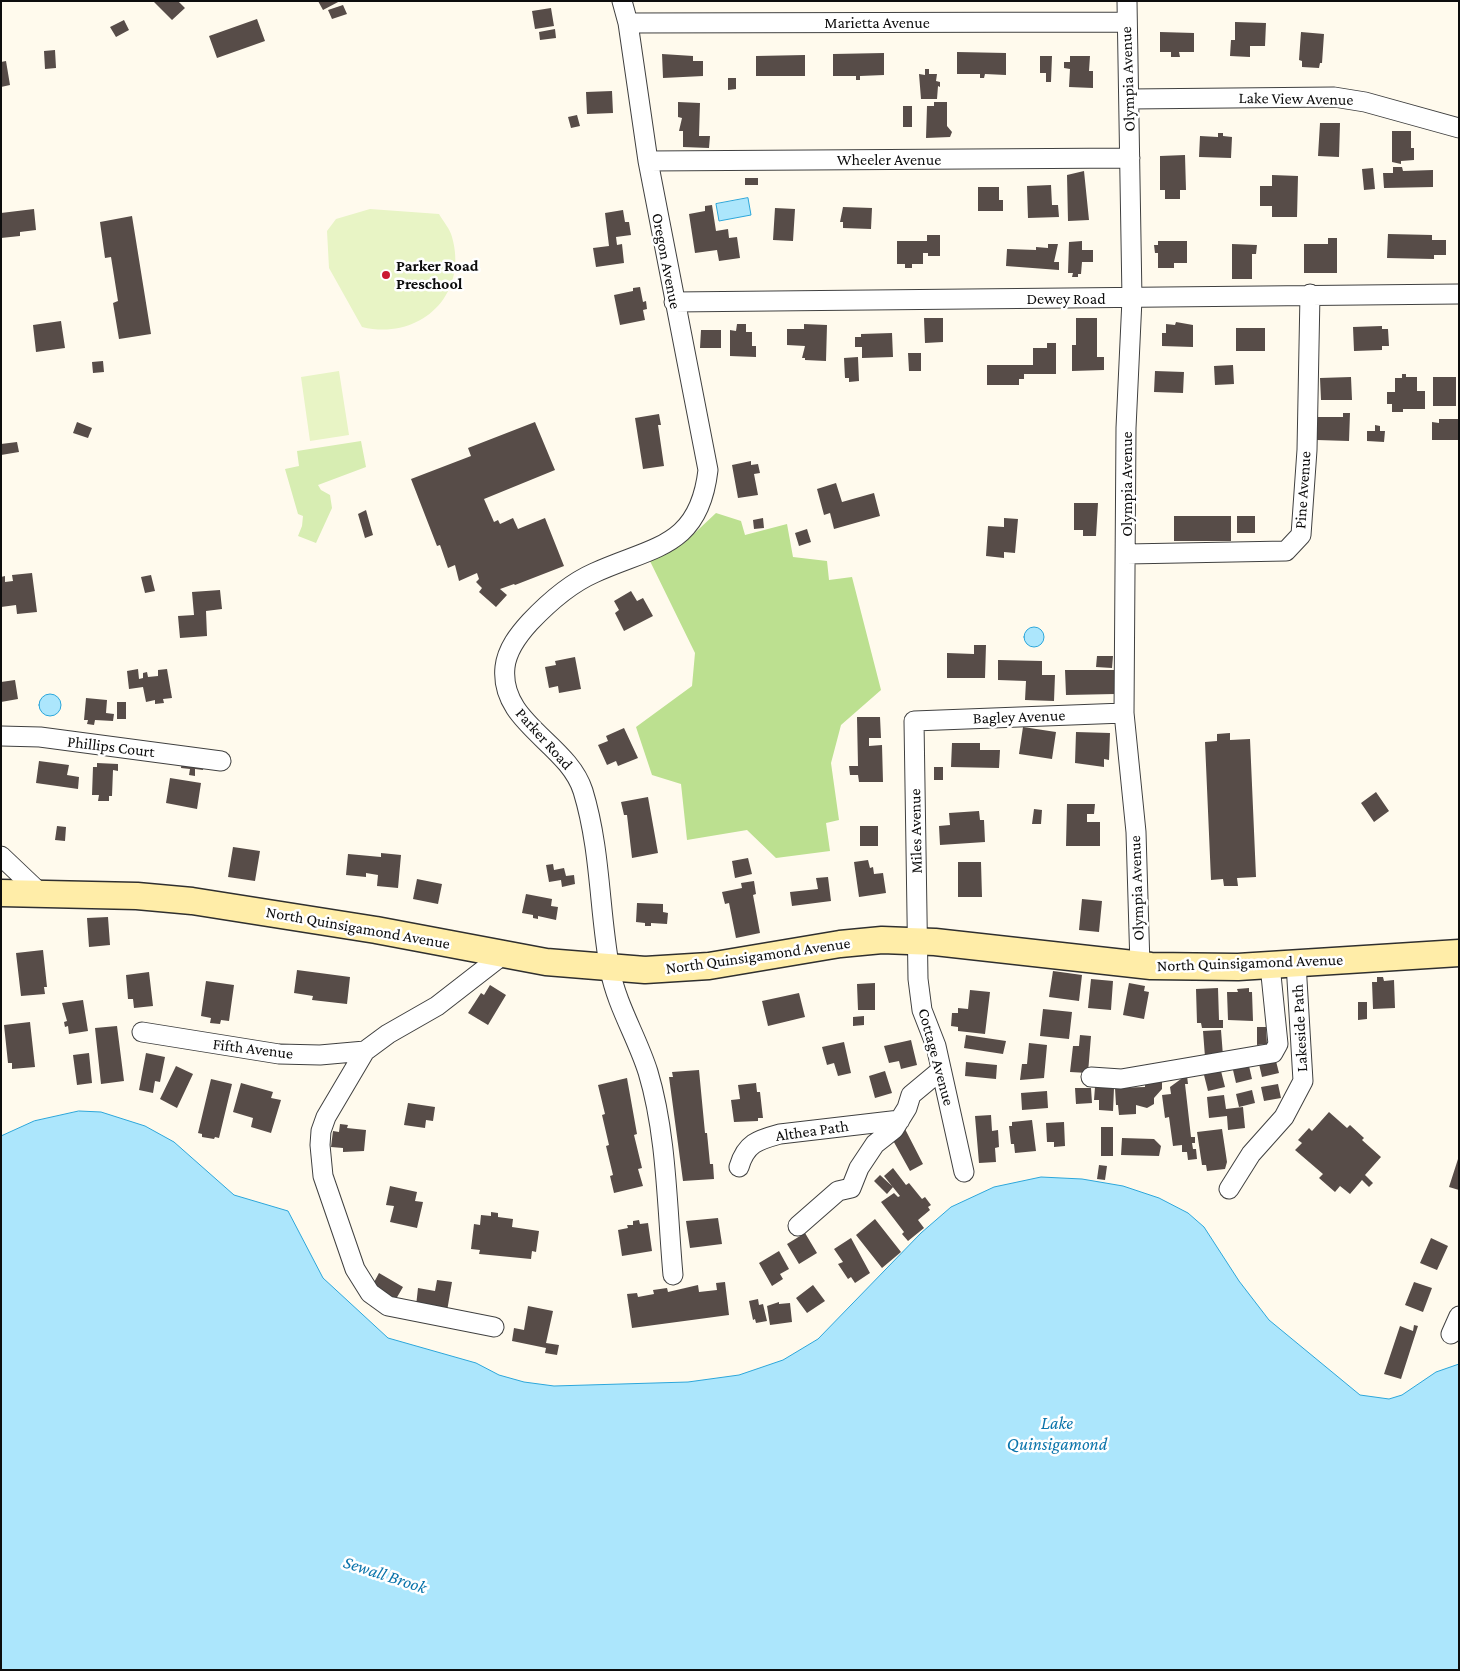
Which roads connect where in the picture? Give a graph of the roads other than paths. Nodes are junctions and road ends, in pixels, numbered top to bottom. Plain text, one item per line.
1 (622, 1) edge
2 (1126, 1) edge
3 (1126, 22) junction
4 (628, 24) junction
5 (1130, 99) junction
6 (1459, 128) edge
7 (1130, 158) junction
8 (648, 162) junction
9 (1310, 294) junction
10 (1459, 294) edge
11 (1132, 299) junction
12 (674, 302) junction
13 (694, 519) joint
14 (1127, 554) junction
15 (1124, 713) junction
16 (914, 721) joint
17 (1, 736) edge
18 (220, 761) dead end
19 (1, 856) edge
20 (1, 893) edge
21 (40, 893) junction
22 (917, 940) junction
23 (1459, 953) edge
24 (504, 954) junction
25 (1296, 964) junction
26 (1270, 965) junction
27 (1140, 966) junction
28 (610, 967) junction
29 (1298, 995) junction
30 (1273, 998) junction
31 (142, 1032) dead end
32 (365, 1052) junction
33 (941, 1070) junction
34 (1091, 1077) dead end
35 (900, 1120) junction
36 (739, 1167) dead end
37 (964, 1172) dead end
38 (1229, 1189) dead end
39 (798, 1226) dead end
40 (673, 1275) dead end
41 (494, 1327) dead end

1 - 4 street, Oregon Avenue
2 - 3 street, Olympia Avenue
3 - 4 street, Marietta Avenue
3 - 5 street, Olympia Avenue
4 - 8 street, Oregon Avenue
5 - 6 street, Lake View Avenue
5 - 7 street, Olympia Avenue
7 - 8 street, Wheeler Avenue
7 - 11 street, Olympia Avenue
8 - 12 street, Oregon Avenue
9 - 10 street, Dewey Road
9 - 11 street, Dewey Road
9 - 14 street, Pine Avenue
11 - 12 street, Dewey Road
11 - 14 street, Olympia Avenue
12 - 13 street, Oregon Avenue
13 - 28 street, Parker Road
14 - 15 street, Olympia Avenue
15 - 16 street, Bagley Avenue
15 - 27 street, Olympia Avenue
16 - 22 street, Miles Avenue
17 - 18 street, Phillips Court
19 - 21 street
20 - 21 main road, North Quinsigamond Avenue
21 - 24 main road, North Quinsigamond Avenue
22 - 27 main road, North Quinsigamond Avenue
22 - 28 main road, North Quinsigamond Avenue
22 - 33 street, Cottage Avenue
23 - 25 main road, North Quinsigamond Avenue
24 - 28 main road, North Quinsigamond Avenue
24 - 32 street
25 - 26 main road, North Quinsigamond Avenue
25 - 29 street, Lakeside Path
26 - 27 main road, North Quinsigamond Avenue
26 - 30 street
28 - 40 street, Parker Road
29 - 30 street
29 - 38 street, Lakeside Path
30 - 34 street, Lakeside Path
31 - 32 street, Fifth Avenue
32 - 41 street
33 - 35 street
33 - 37 street, Cottage Avenue
35 - 36 street, Althea Path
35 - 39 street

